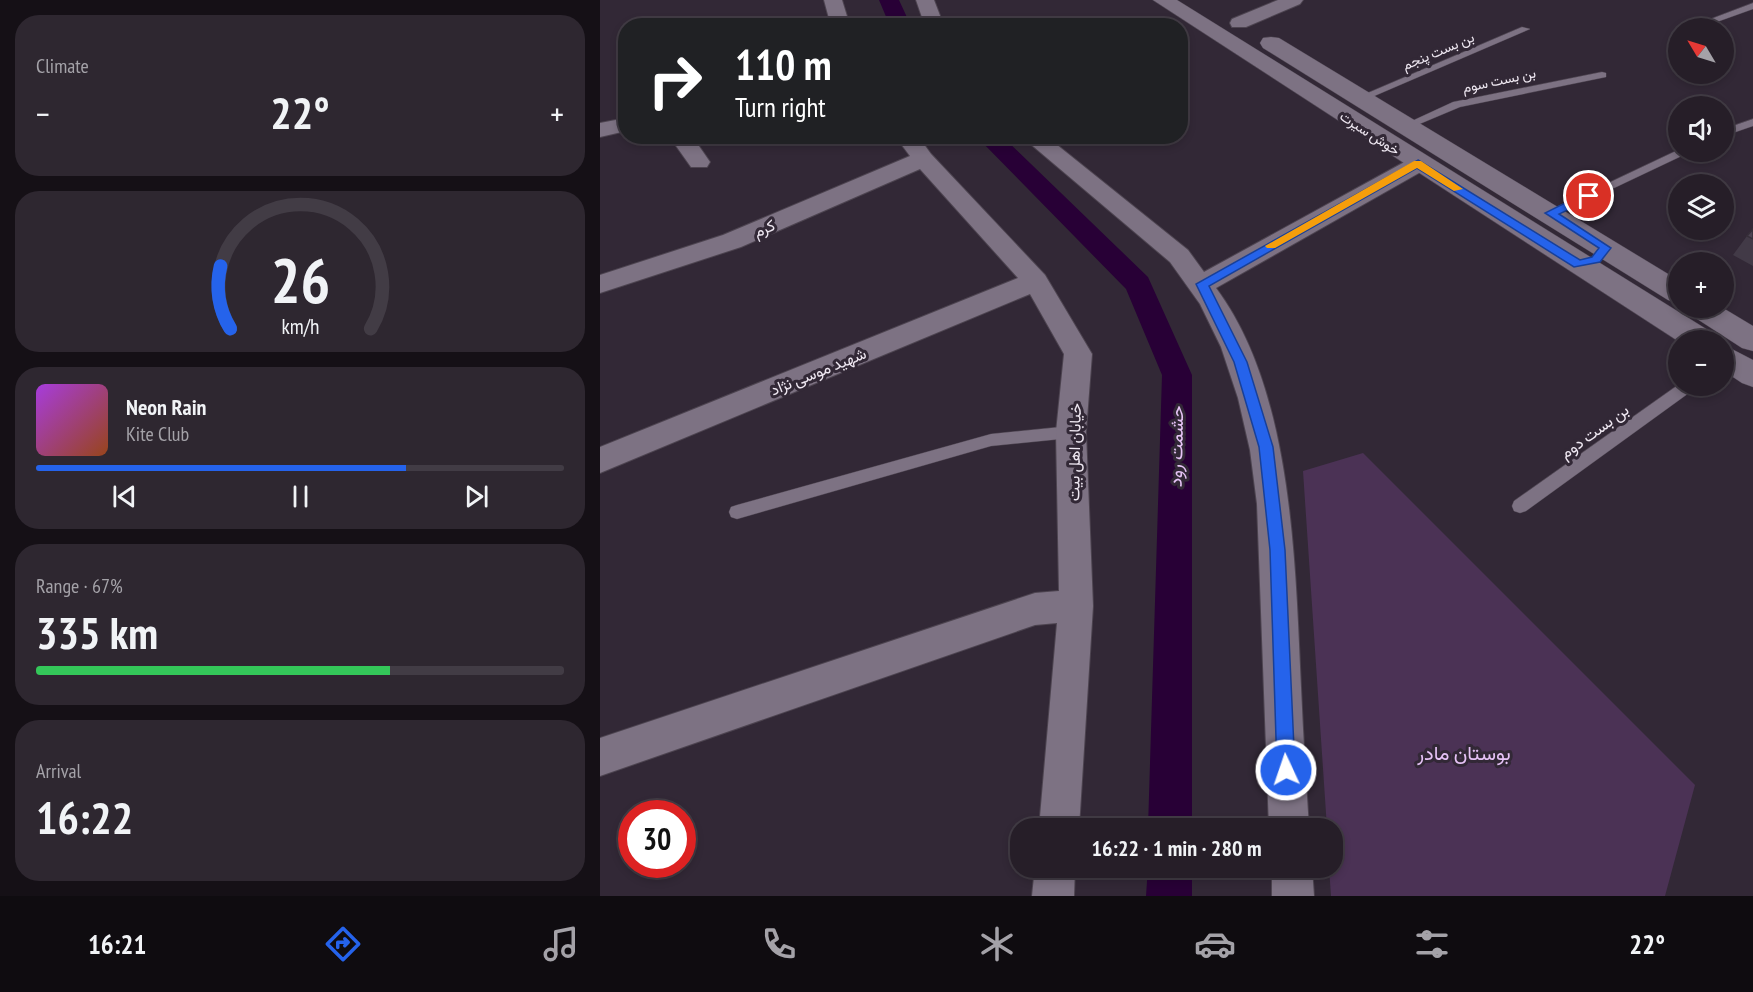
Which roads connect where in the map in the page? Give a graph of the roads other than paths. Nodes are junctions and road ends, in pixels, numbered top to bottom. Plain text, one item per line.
1 (832, 0) edge
2 (925, 0) edge
3 (1163, 0) edge
4 (1201, 0) edge
5 (1294, 0) edge
6 (1753, 6) edge
7 (1753, 13) edge
8 (838, 18) edge
9 (932, 18) edge
10 (1720, 18) edge
11 (1722, 18) edge
12 (1239, 23) junction
13 (1525, 29) dead end
14 (1602, 75) dead end
15 (1361, 98) junction
16 (1753, 122) edge
17 (618, 126) edge
18 (1406, 126) junction
19 (1734, 129) edge
20 (600, 130) edge
21 (686, 144) edge
22 (1042, 144) edge
23 (914, 148) edge
24 (1668, 159) edge
25 (699, 162) dead end
26 (1418, 164) junction
27 (1551, 213) junction
28 (1606, 248) junction
29 (1578, 264) junction
30 (1036, 281) junction
31 (600, 284) edge
32 (1202, 284) junction
33 (1668, 287) edge
34 (1717, 318) edge
35 (1684, 330) edge
36 (1753, 340) edge
37 (1734, 363) edge
38 (1753, 375) edge
39 (1674, 396) edge
40 (1071, 432) junction
41 (600, 460) edge
42 (1521, 507) dead end
43 (737, 512) dead end
44 (1076, 606) junction
45 (600, 757) edge
46 (1060, 818) edge
47 (1289, 818) edge
48 (1054, 878) edge
49 (1292, 878) edge
50 (1053, 896) edge
51 (1293, 896) edge

1 - 8 street
2 - 9 street
3 - 26 main road, خوش سیرت
4 - 12 main road, خوش سیرت
5 - 12 street
6 - 10 lane
7 - 11 lane
12 - 15 main road, خوش سیرت
13 - 15 lane, بن بست پنجم
14 - 18 lane, بن بست سوم
15 - 18 main road, خوش سیرت
16 - 19 lane
17 - 20 street
18 - 27 main road, خوش سیرت
21 - 25 street
22 - 32 street
23 - 30 street, خیابان اهل بیت
23 - 31 street, کرم
24 - 27 lane
26 - 29 main road, خوش سیرت
26 - 32 street
27 - 28 main road, خوش سیرت
28 - 29 main road
28 - 33 main road, خوش سیرت
29 - 35 main road, خوش سیرت
30 - 40 street, خیابان اهل بیت
30 - 41 street, شهید موسی نژاد
32 - 47 street
34 - 36 main road
37 - 38 main road
39 - 42 lane, بن بست دوم
40 - 43 lane
40 - 44 street, خیابان اهل بیت
44 - 45 street
44 - 46 street, خیابان اهل بیت
48 - 50 street
49 - 51 street

